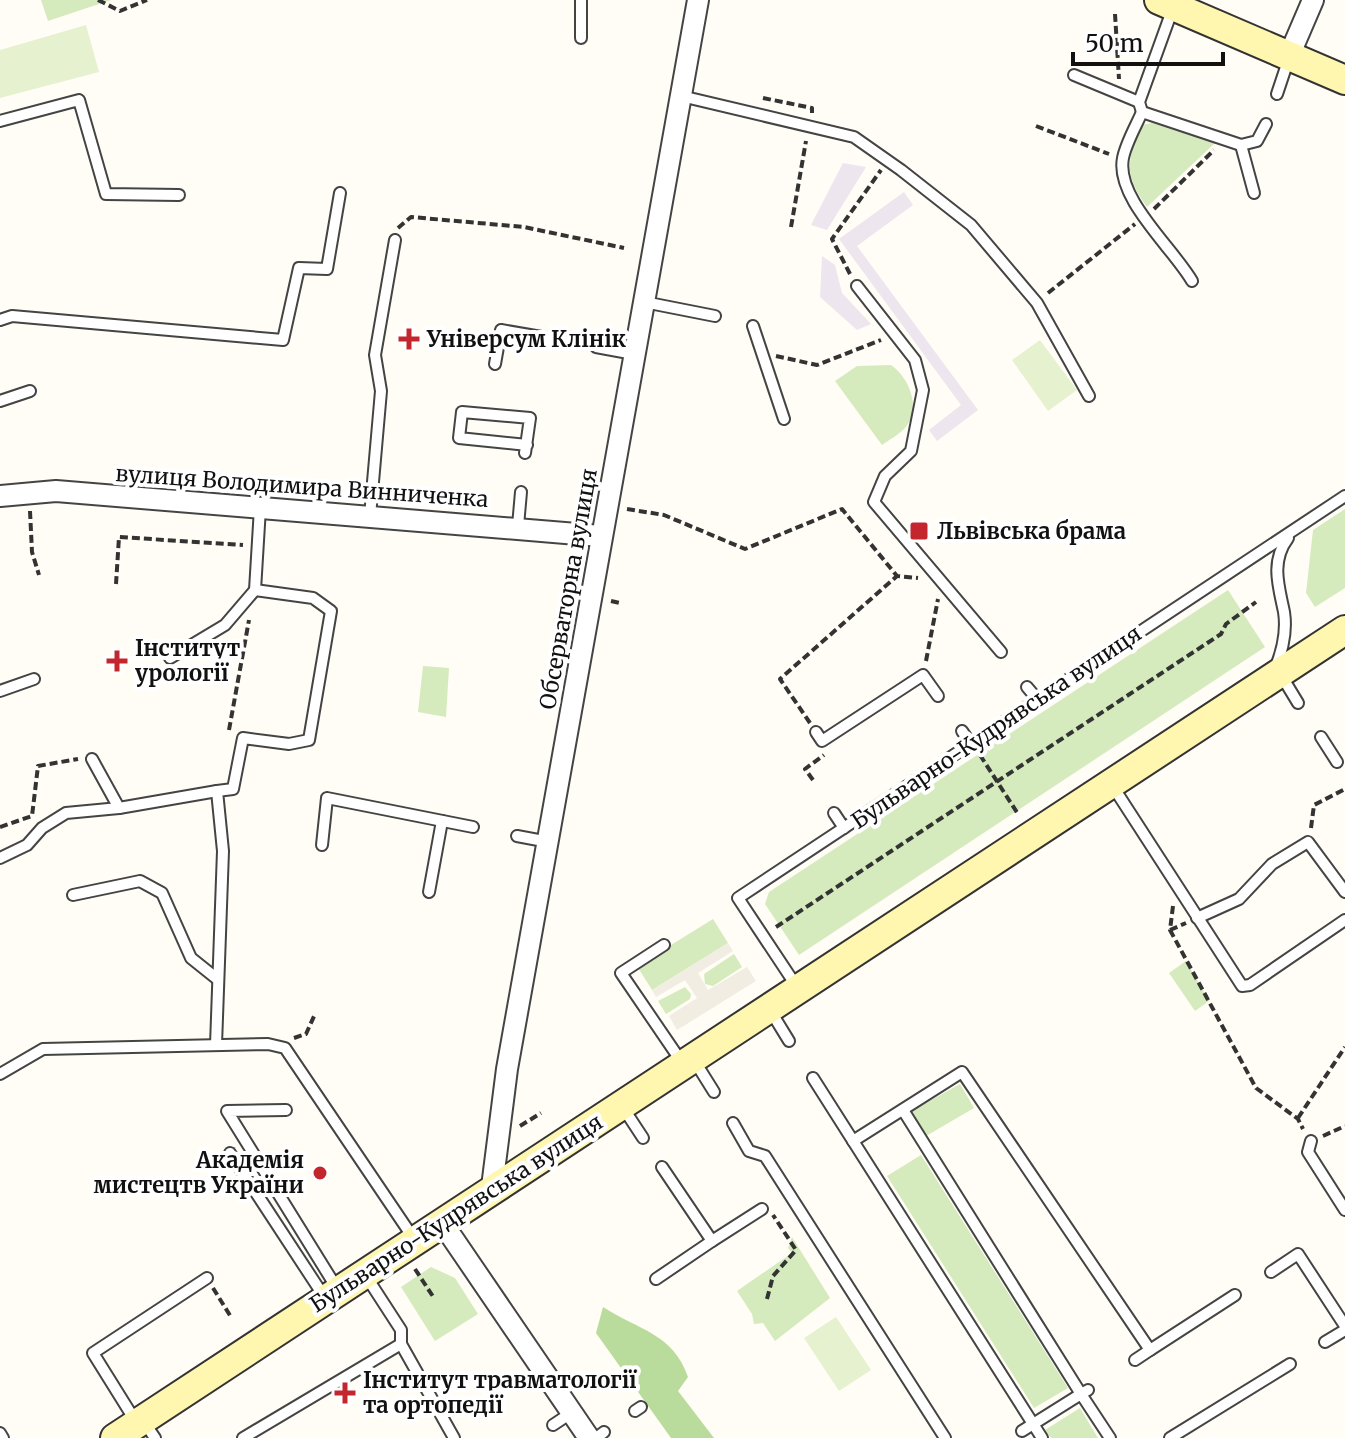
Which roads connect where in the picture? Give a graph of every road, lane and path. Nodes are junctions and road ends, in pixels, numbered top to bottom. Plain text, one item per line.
1 (98, 0) edge
2 (147, 0) edge
3 (581, 0) edge
4 (698, 0) edge
5 (1313, 0) edge
6 (1168, 3) edge
7 (1115, 14) dead end
8 (581, 38) dead end
9 (1289, 56) junction
10 (1074, 75) dead end
11 (1345, 80) edge
12 (1119, 93) junction
13 (1277, 94) dead end
14 (681, 96) junction
15 (1141, 107) junction
16 (0, 121) edge
17 (1266, 124) dead end
18 (1036, 126) dead end
19 (1225, 139) junction
20 (1241, 145) junction
21 (1122, 159) junction
22 (888, 161) junction
23 (340, 193) dead end
24 (1254, 193) dead end
25 (179, 195) dead end
26 (1158, 206) dead end
27 (1145, 217) junction
28 (395, 240) joint
29 (624, 248) dead end
30 (1192, 281) dead end
31 (857, 286) joint
32 (644, 302) junction
33 (1037, 303) junction
34 (715, 316) dead end
35 (0, 320) edge
36 (753, 326) dead end
37 (895, 335) junction
38 (553, 339) dead end
39 (596, 347) dead end
40 (762, 352) junction
41 (634, 354) junction
42 (495, 364) dead end
43 (30, 391) dead end
44 (1089, 396) dead end
45 (0, 401) edge
46 (784, 419) dead end
47 (526, 449) joint
48 (521, 492) dead end
49 (0, 496) edge
50 (1345, 496) edge
51 (260, 508) junction
52 (30, 509) dead end
53 (627, 509) dead end
54 (370, 516) junction
55 (518, 526) junction
56 (1294, 530) junction
57 (601, 536) junction
58 (241, 544) dead end
59 (39, 575) dead end
60 (116, 584) dead end
61 (255, 590) junction
62 (938, 597) dead end
63 (611, 601) dead end
64 (1256, 602) dead end
65 (620, 603) dead end
66 (1344, 633) edge
67 (1001, 652) dead end
68 (170, 658) dead end
69 (923, 675) junction
70 (1275, 676) junction
71 (34, 679) dead end
72 (1027, 687) dead end
73 (0, 691) edge
74 (938, 696) dead end
75 (1038, 700) junction
76 (1298, 703) dead end
77 (962, 731) dead end
78 (819, 736) junction
79 (1321, 737) dead end
80 (227, 742) dead end
81 (974, 748) junction
82 (92, 759) joint
83 (1337, 762) dead end
84 (813, 780) dead end
85 (996, 781) junction
86 (1111, 783) junction
87 (217, 791) junction
88 (119, 808) junction
89 (834, 813) dead end
90 (1018, 814) dead end
91 (442, 821) junction
92 (0, 827) edge
93 (473, 827) dead end
94 (844, 828) junction
95 (517, 836) dead end
96 (549, 842) junction
97 (322, 845) dead end
98 (0, 858) edge
99 (429, 892) dead end
100 (1345, 892) edge
101 (1165, 894) dead end
102 (73, 895) dead end
103 (1197, 918) junction
104 (1345, 920) edge
105 (776, 927) dead end
106 (664, 945) dead end
107 (216, 978) junction
108 (798, 989) junction
109 (769, 1009) junction
110 (315, 1014) dead end
111 (789, 1041) dead end
112 (216, 1045) junction
113 (277, 1045) junction
114 (1345, 1047) edge
115 (689, 1062) junction
116 (0, 1074) edge
117 (813, 1078) dead end
118 (714, 1092) dead end
119 (621, 1105) junction
120 (286, 1110) dead end
121 (903, 1110) junction
122 (1298, 1119) junction
123 (733, 1123) dead end
124 (1345, 1126) edge
125 (643, 1138) dead end
126 (853, 1141) junction
127 (1311, 1141) junction
128 (230, 1153) dead end
129 (662, 1167) dead end
130 (492, 1187) junction
131 (762, 1209) joint
132 (1345, 1210) edge
133 (441, 1221) junction
134 (414, 1239) junction
135 (712, 1241) junction
136 (415, 1269) dead end
137 (364, 1272) junction
138 (1271, 1272) dead end
139 (207, 1278) joint
140 (656, 1279) dead end
141 (332, 1294) junction
142 (1235, 1295) dead end
143 (434, 1298) dead end
144 (767, 1299) dead end
145 (231, 1317) dead end
146 (1345, 1328) edge
147 (1325, 1342) dead end
148 (401, 1344) junction
149 (1150, 1350) junction
150 (1135, 1360) dead end
151 (1290, 1364) dead end
152 (1084, 1392) junction
153 (571, 1413) junction
154 (1033, 1424) junction
155 (553, 1425) dead end
156 (138, 1430) edge
157 (1022, 1431) dead end
158 (0, 1433) edge
159 (596, 1436) edge
160 (3, 1438) edge
161 (243, 1438) edge
162 (454, 1438) edge
163 (945, 1438) edge
164 (1042, 1438) edge
165 (1110, 1438) edge
166 (1170, 1438) edge

1 - 2 path
3 - 8 lane
4 - 14 street, Обсерваторна вулиця
5 - 9 street
6 - 9 main road
6 - 15 lane
7 - 12 path
9 - 11 main road
9 - 13 lane
10 - 12 lane
12 - 15 lane
14 - 22 lane
14 - 32 street, Обсерваторна вулиця
15 - 19 lane
15 - 21 lane
16 - 25 lane
17 - 20 lane
18 - 21 path
19 - 20 lane
19 - 26 path
20 - 24 lane
21 - 27 lane
22 - 31 path
22 - 33 lane
23 - 35 lane
27 - 30 lane
27 - 33 path
28 - 29 path
28 - 54 lane
31 - 37 lane
32 - 34 lane
32 - 41 street, Обсерваторна вулиця
33 - 44 lane
36 - 40 lane
37 - 40 path
37 - 67 lane
38 - 42 lane
39 - 41 lane
40 - 46 lane
41 - 57 street, Обсерваторна вулиця
43 - 45 lane
47 - 47 lane
48 - 55 lane
49 - 51 street, вулиця Володимира Винниченка
50 - 56 lane, Бульварно-Кудрявська вулиця
51 - 54 street, вулиця Володимира Винниченка
51 - 61 lane
52 - 59 path
53 - 78 path
54 - 55 street, вулиця Володимира Винниченка
55 - 57 street, вулиця Володимира Винниченка
56 - 70 lane
56 - 75 lane, Бульварно-Кудрявська вулиця
57 - 96 street, Обсерваторна вулиця
58 - 60 path
61 - 68 lane
61 - 80 path
61 - 87 lane
62 - 69 path
63 - 65 path
64 - 85 path
66 - 70 main road, Бульварно-Кудрявська вулиця
69 - 74 lane
69 - 78 lane
70 - 76 lane
70 - 86 main road, Бульварно-Кудрявська вулиця
71 - 73 lane
72 - 75 lane
75 - 81 lane, Бульварно-Кудрявська вулиця
77 - 81 lane
78 - 84 path
79 - 83 lane
81 - 85 path
81 - 94 lane, Бульварно-Кудрявська вулиця
82 - 88 lane
82 - 92 path
85 - 90 path
85 - 105 path
86 - 103 lane
86 - 108 main road, Бульварно-Кудрявська вулиця
87 - 88 lane
87 - 107 lane
88 - 98 lane
89 - 94 lane
91 - 93 lane
91 - 97 lane
91 - 99 lane
94 - 108 lane, Бульварно-Кудрявська вулиця
95 - 96 lane
96 - 130 street, Обсерваторна вулиця
100 - 103 lane
101 - 122 path
102 - 107 lane
103 - 104 lane
106 - 115 lane
107 - 112 lane
108 - 109 main road, Бульварно-Кудрявська вулиця
109 - 111 lane
109 - 115 main road, Бульварно-Кудрявська вулиця
110 - 113 path
112 - 113 lane
112 - 116 lane
113 - 134 lane
114 - 122 path
115 - 118 lane
115 - 119 main road, Бульварно-Кудрявська вулиця
117 - 126 lane
119 - 125 lane
119 - 130 main road, Бульварно-Кудрявська вулиця
120 - 141 lane
121 - 126 lane
121 - 149 lane
121 - 152 lane
122 - 127 path
123 - 163 lane
124 - 127 path
126 - 154 lane
127 - 132 lane
128 - 141 lane
129 - 135 lane
130 - 133 main road, Бульварно-Кудрявська вулиця
131 - 135 lane
131 - 144 path
133 - 134 main road, Бульварно-Кудрявська вулиця
133 - 153 street
134 - 137 main road, Бульварно-Кудрявська вулиця
135 - 140 lane
136 - 143 path
137 - 141 main road, Бульварно-Кудрявська вулиця
137 - 148 lane
138 - 146 lane
139 - 145 path
139 - 156 lane
141 - 156 main road, Бульварно-Кудрявська вулиця
142 - 149 lane
146 - 147 lane
148 - 161 lane
148 - 162 lane
149 - 150 lane
151 - 166 lane
152 - 154 lane
152 - 165 lane
153 - 155 lane
153 - 159 street
154 - 157 lane
154 - 164 lane
158 - 160 lane

